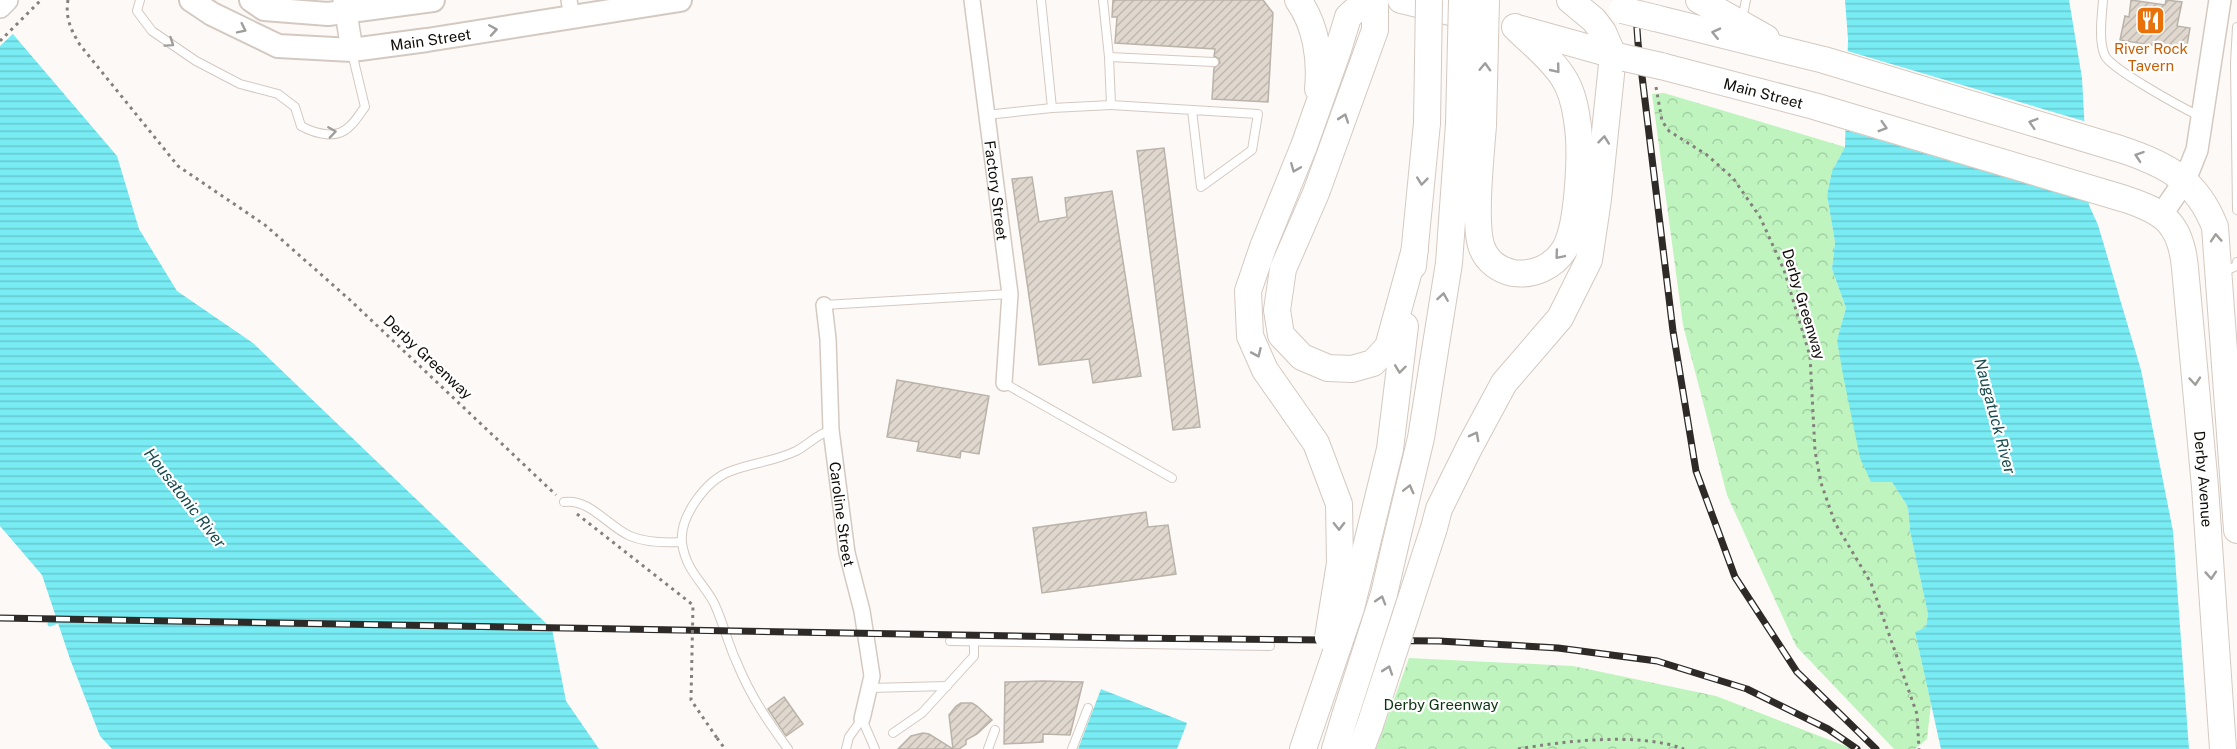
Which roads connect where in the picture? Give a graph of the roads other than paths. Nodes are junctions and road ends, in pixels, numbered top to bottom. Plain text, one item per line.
1 (7, 0) edge
2 (140, 0) edge
3 (191, 0) edge
4 (251, 0) edge
5 (433, 0) edge
6 (680, 0) edge
7 (972, 0) edge
8 (1041, 0) edge
9 (1102, 0) edge
10 (1298, 0) edge
11 (1366, 0) edge
12 (1375, 0) edge
13 (1401, 0) edge
14 (1430, 0) edge
15 (1462, 0) edge
16 (1486, 0) edge
17 (1570, 0) edge
18 (1584, 0) edge
19 (1699, 0) edge
20 (2103, 0) edge
21 (2220, 0) edge
22 (345, 6) edge
23 (0, 7) edge
24 (570, 9) edge
25 (1742, 10) edge
26 (1515, 27) junction
27 (2237, 27) edge
28 (2236, 39) edge
29 (1784, 49) junction
30 (352, 50) junction
31 (1619, 56) junction
32 (1109, 57) junction
33 (1214, 62) dead end
34 (1111, 105) junction
35 (1052, 108) junction
36 (1191, 110) junction
37 (1315, 113) junction
38 (986, 115) junction
39 (2203, 118) junction
40 (1471, 125) junction
41 (2185, 180) junction
42 (2237, 210) edge
43 (2162, 214) junction
44 (1415, 249) junction
45 (2228, 269) edge
46 (1010, 294) junction
47 (824, 305) joint
48 (1004, 383) joint
49 (831, 430) junction
50 (1172, 478) dead end
51 (2234, 485) junction
52 (2205, 487) junction
53 (564, 502) road end
54 (2237, 530) edge
55 (682, 542) junction
56 (1350, 565) junction
57 (950, 641) dead end
58 (974, 642) junction
59 (1270, 646) dead end
60 (947, 686) junction
61 (870, 688) junction
62 (1088, 708) dead end
63 (862, 719) junction
64 (995, 730) dead end
65 (892, 733) dead end
66 (788, 749) edge
67 (846, 749) edge
68 (875, 749) edge
69 (988, 749) edge
70 (1072, 749) edge
71 (1303, 749) edge
72 (1335, 749) edge
73 (1361, 749) edge
74 (2223, 749) edge

1 - 23 main road
2 -> 30 lane
3 -> 30 main road, Main Street
4 - 22 main road
5 - 22 main road
6 - 24 main road, Main Street
7 - 38 street, Factory Street
8 - 35 lane
9 - 32 lane
10 - 37 highway
11 - 37 highway
44 -> 12 highway
13 - 26 highway, Main Street
14 -> 44 highway, bridge
15 - 40 highway, bridge
40 -> 16 highway, bridge
17 - 31 highway
29 -> 18 highway, bridge
19 - 25 highway
20 - 39 lane
21 - 39 main road
22 - 30 main road
30 -> 24 main road, Main Street
25 - 29 highway
26 - 31 highway, Main Street
26 -> 40 highway
27 - 28 lane
28 - 42 lane
41 -> 29 highway
31 -> 43 highway, Main Street, bridge
73 -> 31 highway, bridge
32 - 33 lane
32 - 34 lane
34 - 35 lane
34 - 36 lane
35 - 38 lane
36 - 36 lane
37 -> 56 highway
38 - 46 street, Factory Street
39 - 41 main road
72 -> 40 highway, bridge
41 - 43 main road
45 -> 41 highway, Derby Avenue
43 -> 52 highway, Derby Avenue
44 -> 56 highway
45 - 51 highway, Derby Avenue
46 - 47 lane
46 - 48 street, Factory Street
47 - 49 street, Caroline Street
48 - 50 lane
49 - 55 lane
49 - 61 street, Caroline Street
51 - 52 highway
51 - 54 highway, Derby Avenue
52 -> 74 highway, Derby Avenue
53 - 55 lane
55 - 66 lane
56 - 71 highway, bridge
57 - 58 lane
58 - 59 lane
58 - 60 lane
60 - 61 lane
60 - 65 lane
61 - 63 street, Caroline Street
62 - 70 lane
63 - 67 lane
63 - 68 lane
64 - 69 lane

